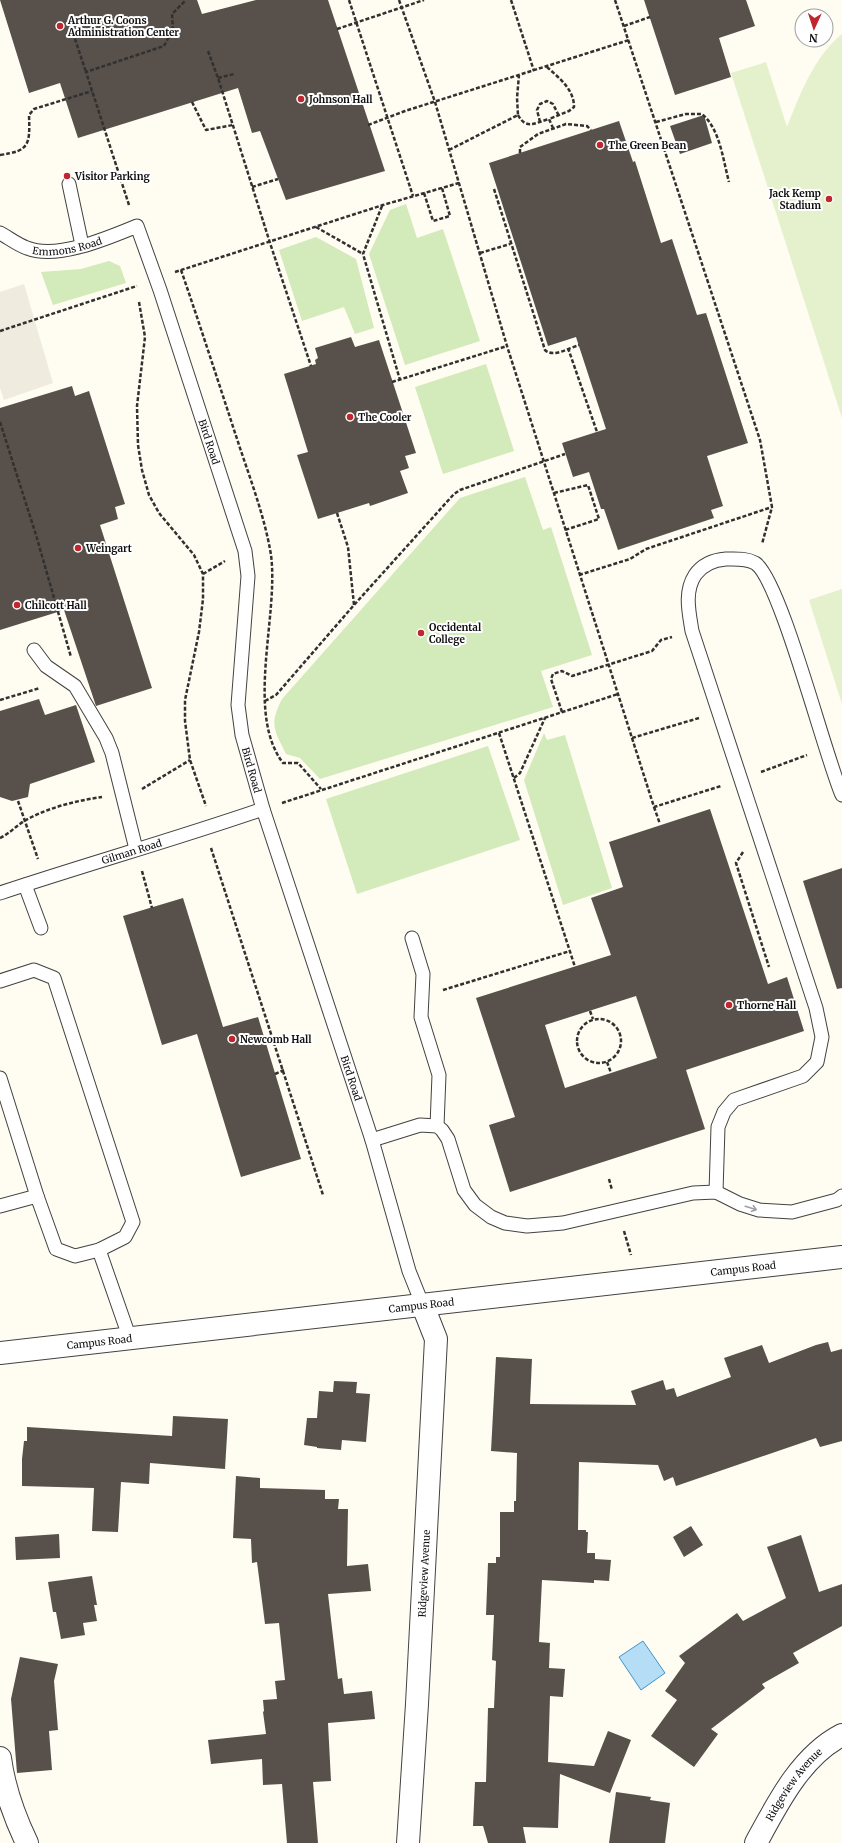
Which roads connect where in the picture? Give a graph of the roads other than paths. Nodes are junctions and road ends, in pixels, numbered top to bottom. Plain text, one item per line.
1 (69, 184) dead end
2 (137, 226) joint
3 (0, 233) edge
4 (82, 245) junction
5 (34, 650) dead end
6 (842, 795) edge
7 (263, 809) junction
8 (136, 849) junction
9 (26, 885) junction
10 (0, 893) edge
11 (41, 928) dead end
12 (412, 938) dead end
13 (0, 980) edge
14 (0, 1078) edge
15 (437, 1126) junction
16 (372, 1140) junction
17 (716, 1192) junction
18 (37, 1196) junction
19 (842, 1196) edge
20 (0, 1206) edge
21 (99, 1250) junction
22 (842, 1257) edge
23 (424, 1306) junction
24 (130, 1339) junction
25 (0, 1353) edge
26 (842, 1735) edge
27 (0, 1758) edge
28 (27, 1843) edge
29 (408, 1843) edge
30 (756, 1843) edge

1 - 4 lane
2 - 4 lane, Emmons Road
2 - 7 lane, Bird Road
3 - 4 lane, Emmons Road
5 - 8 lane
6 - 17 lane
7 - 8 lane, Gilman Road
7 - 16 lane, Bird Road
8 - 9 lane, Gilman Road
9 - 10 lane, Gilman Road
9 - 11 lane
12 - 15 lane
13 - 21 lane
14 - 18 lane
15 - 16 lane
15 - 17 lane
16 - 23 lane, Bird Road
17 -> 19 lane
18 - 20 lane
18 - 21 lane
21 - 24 lane
22 - 23 street, Campus Road
23 - 24 street, Campus Road
23 - 29 street, Ridgeview Avenue
24 - 25 street, Campus Road
26 - 30 street, Ridgeview Avenue
27 - 28 street

